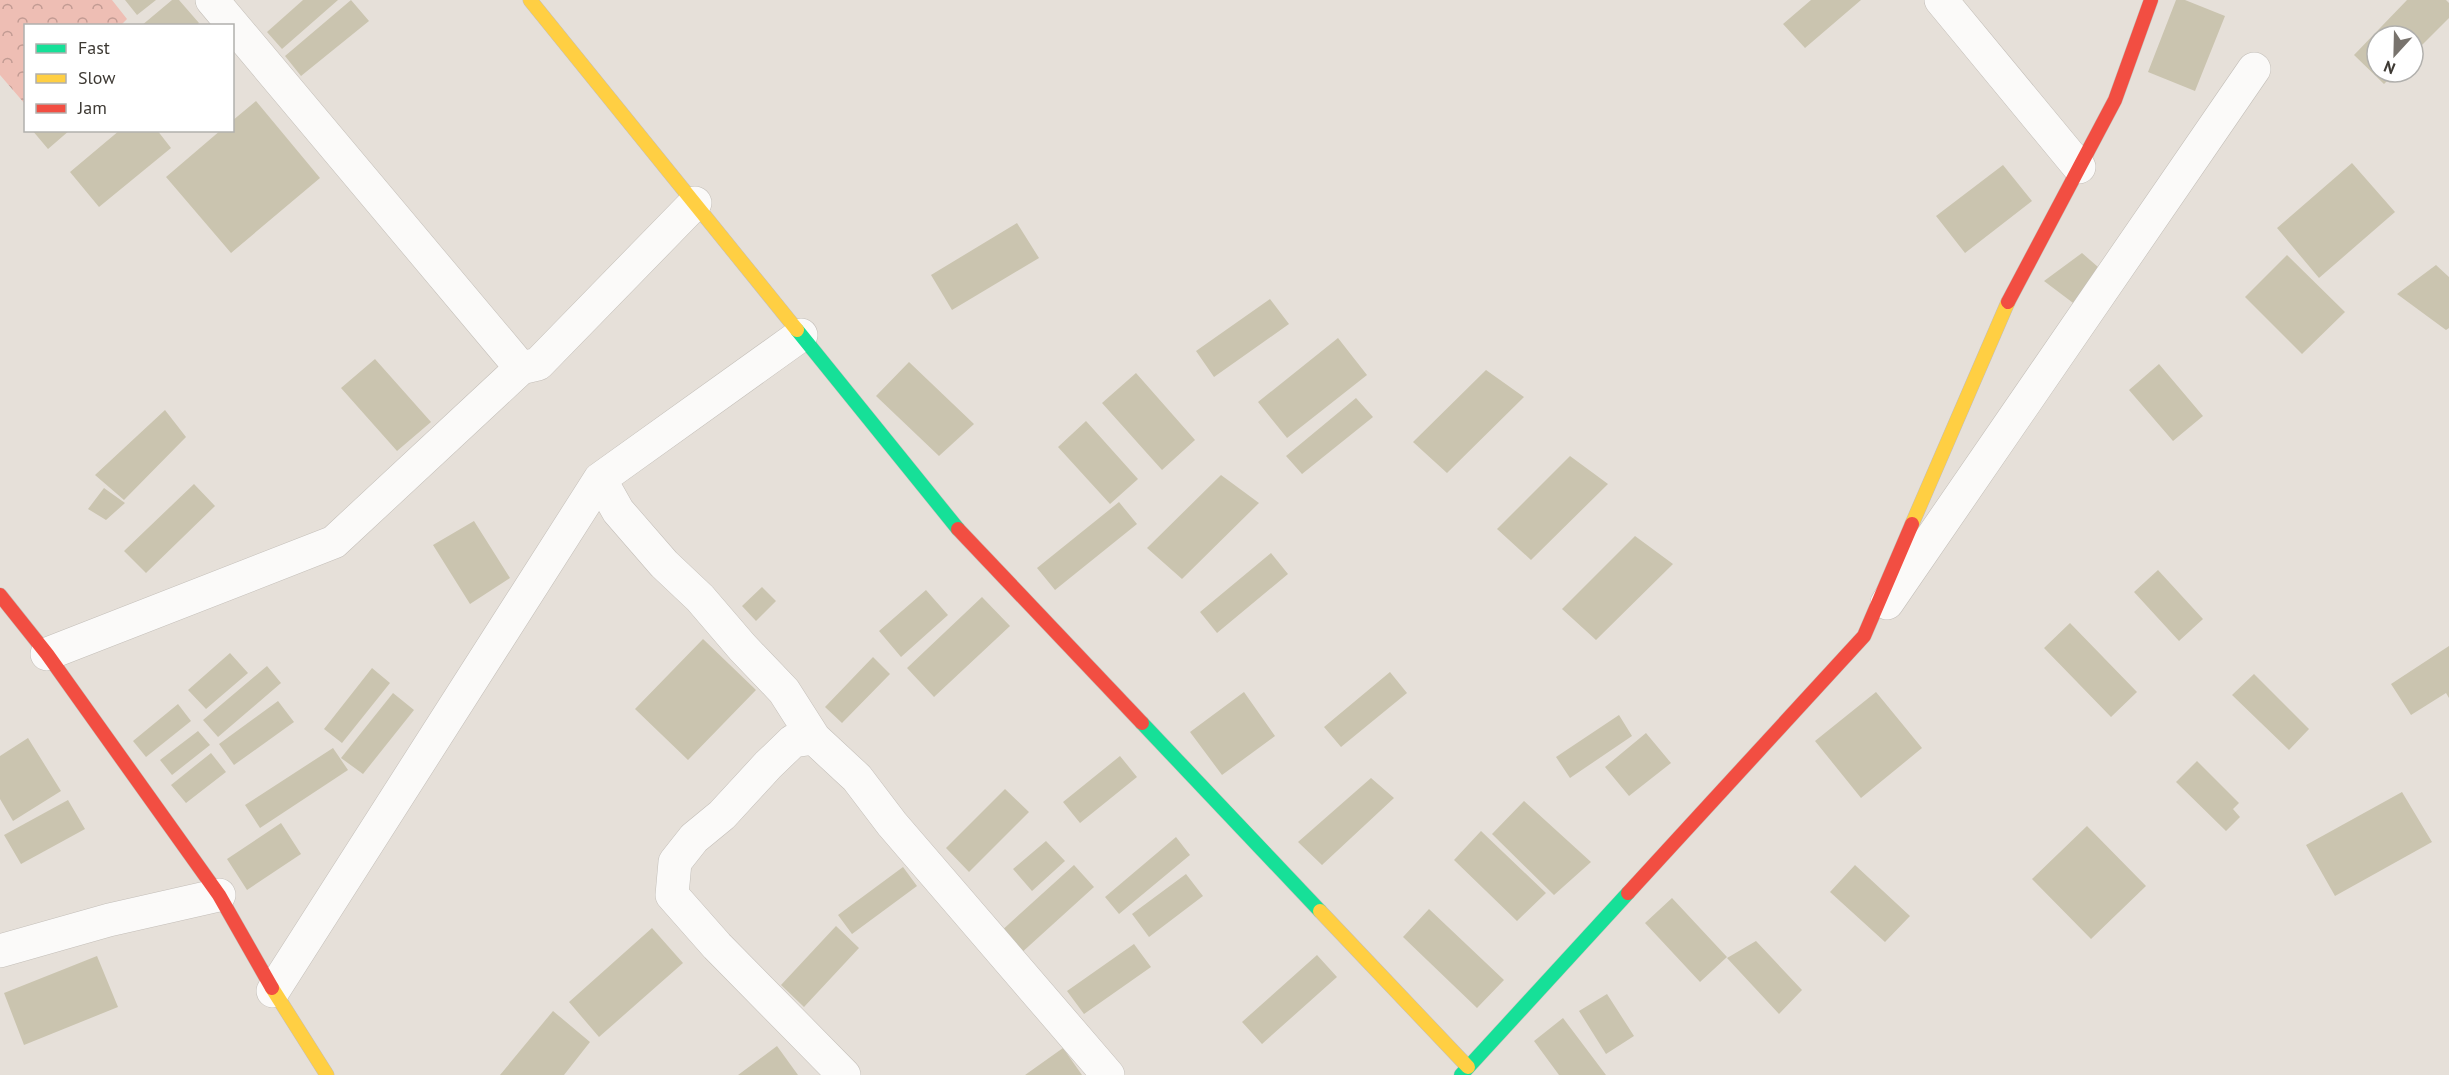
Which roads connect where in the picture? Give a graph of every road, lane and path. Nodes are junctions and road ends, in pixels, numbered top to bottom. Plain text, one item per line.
1 (213, 0) edge
2 (530, 0) edge
3 (1941, 0) edge
4 (2151, 0) edge
5 (233, 24) edge
6 (234, 25) edge
7 (2254, 69) dead end
8 (2079, 167) junction
9 (695, 203) junction
10 (801, 335) junction
11 (521, 368) junction
12 (600, 479) junction
13 (0, 595) edge
14 (1864, 636) junction
15 (47, 654) junction
16 (814, 738) junction
17 (219, 895) junction
18 (0, 951) edge
19 (273, 991) junction
20 (1465, 1071) edge
21 (327, 1075) edge
22 (844, 1075) edge
23 (1108, 1075) edge

1 - 5 street
2 - 9 street
3 - 8 street
4 - 8 street
6 - 11 street
7 - 14 street
8 - 14 street
9 - 10 street
9 - 11 street
10 - 12 street
10 - 20 street
11 - 15 street
12 - 16 street
12 - 19 street
13 - 15 street
14 - 20 street
15 - 17 street
16 - 22 street
16 - 23 street
17 - 18 street
17 - 19 street
19 - 21 street

